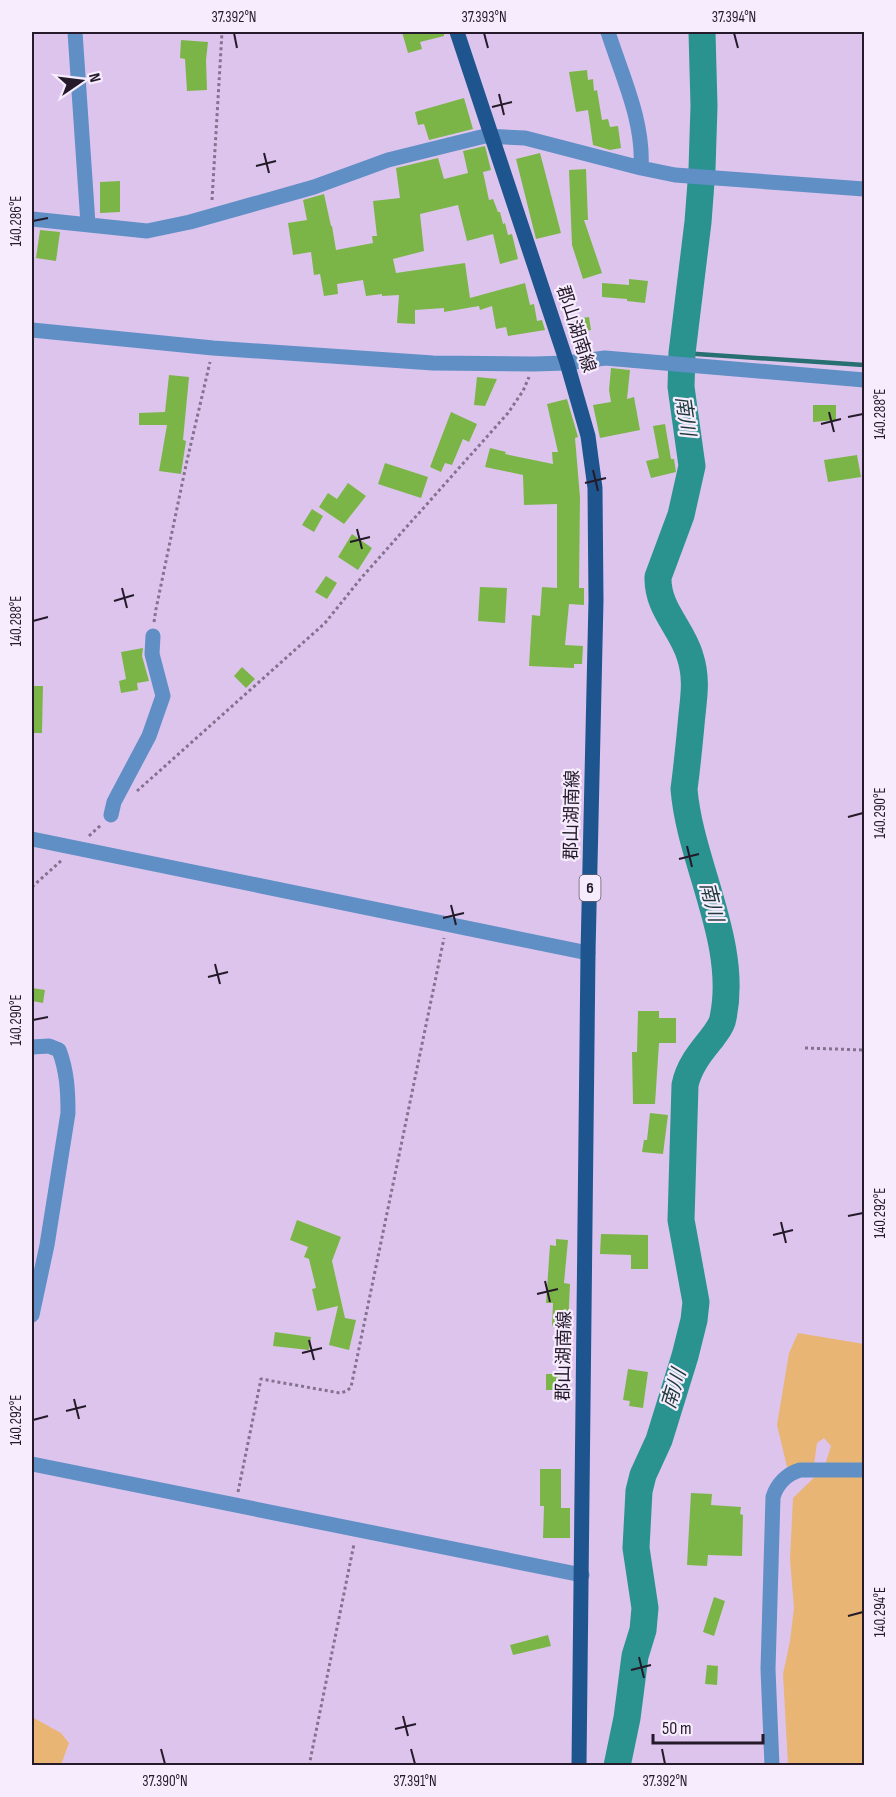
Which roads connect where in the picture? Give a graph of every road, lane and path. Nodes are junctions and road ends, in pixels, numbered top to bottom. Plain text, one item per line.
1 (75, 32) edge
2 (222, 32) edge
3 (457, 32) edge
4 (608, 32) edge
5 (493, 137) junction
6 (641, 168) junction
7 (864, 189) edge
8 (213, 216) junction
9 (32, 219) edge
10 (88, 224) junction
11 (32, 330) edge
12 (213, 348) junction
13 (567, 363) junction
14 (534, 364) junction
15 (864, 380) edge
16 (153, 636) joint
17 (136, 791) dead end
18 (111, 815) joint
19 (32, 839) edge
20 (75, 848) junction
21 (32, 886) edge
22 (447, 924) junction
23 (588, 953) junction
24 (32, 1047) edge
25 (805, 1048) dead end
26 (864, 1050) edge
27 (32, 1315) edge
28 (32, 1464) edge
29 (864, 1470) edge
30 (235, 1505) junction
31 (357, 1530) junction
32 (582, 1575) junction
33 (309, 1766) edge
34 (579, 1766) edge
35 (772, 1766) edge

1 - 10 street
2 - 8 path
3 - 5 main road, 郡山湖南線 / 6
4 - 6 street
5 - 6 street
5 - 8 street
5 - 13 main road, 郡山湖南線 / 6
6 - 7 street
8 - 10 street
9 - 10 street
11 - 12 street
12 - 14 street
12 - 16 path
13 - 14 street
13 - 15 street
13 - 23 main road, 郡山湖南線 / 6
14 - 17 path
16 - 18 street
18 - 20 path
19 - 20 street
20 - 21 path
20 - 22 street
22 - 23 street
22 - 30 path
23 - 32 main road, 郡山湖南線 / 6
24 - 27 street
25 - 26 path
28 - 30 street
29 - 35 street
30 - 31 street
31 - 32 street
31 - 33 path
32 - 34 main road, 郡山湖南線 / 6

